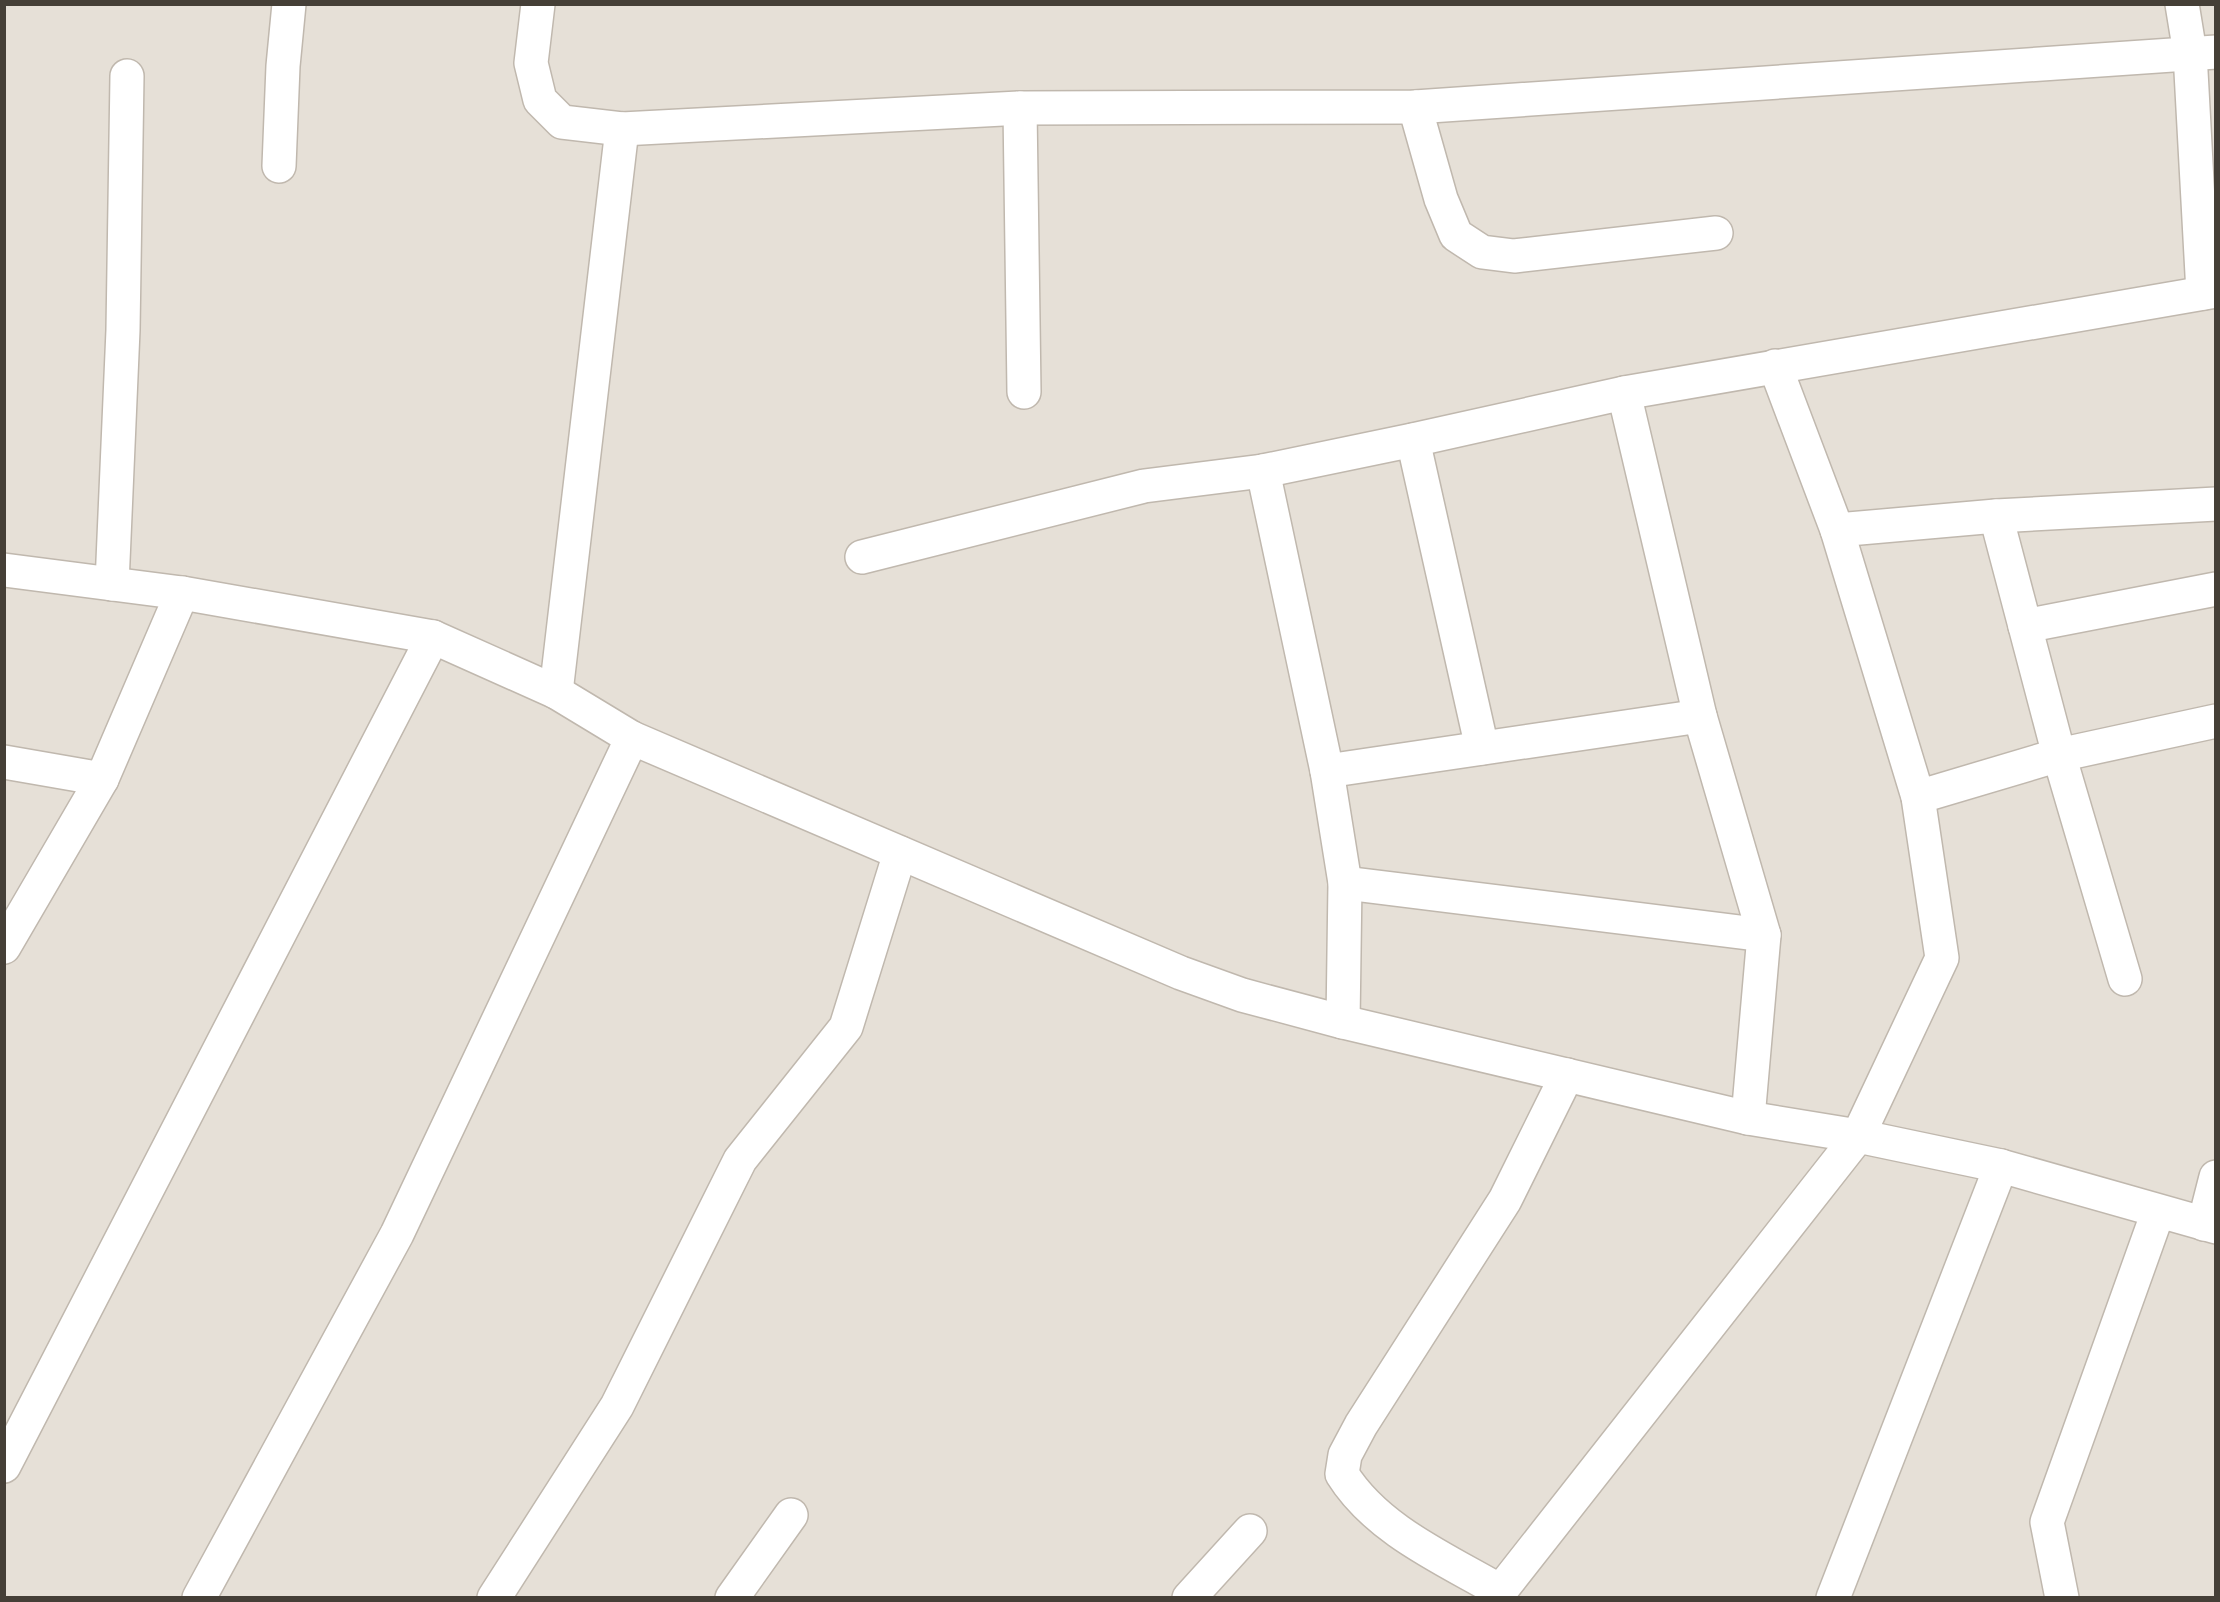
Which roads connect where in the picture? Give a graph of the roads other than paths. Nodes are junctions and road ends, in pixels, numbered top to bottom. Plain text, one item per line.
1 (289, 4) edge
2 (538, 4) edge
3 (2182, 4) edge
4 (2203, 52) edge
5 (128, 76) dead end
6 (1416, 107) junction
7 (1020, 108) junction
8 (622, 129) junction
9 (279, 166) dead end
10 (1716, 232) dead end
11 (2209, 292) edge
12 (1775, 366) junction
13 (1023, 392) dead end
14 (1624, 393) junction
15 (1413, 440) junction
16 (1263, 471) junction
17 (2216, 504) edge
18 (1996, 516) junction
19 (1837, 530) junction
20 (862, 557) dead end
21 (4, 570) edge
22 (111, 584) junction
23 (2216, 589) edge
24 (182, 593) junction
25 (2025, 626) junction
26 (433, 637) junction
27 (556, 692) junction
28 (1700, 716) junction
29 (2216, 721) edge
30 (632, 738) junction
31 (1482, 748) junction
32 (2059, 755) junction
33 (4, 762) edge
34 (1327, 771) junction
35 (102, 779) junction
36 (1918, 797) junction
37 (900, 853) junction
38 (1345, 883) junction
39 (1764, 935) junction
40 (4, 947) edge
41 (2125, 979) dead end
42 (1343, 1022) junction
43 (1567, 1075) junction
44 (1748, 1118) junction
45 (1858, 1136) junction
46 (2001, 1166) junction
47 (2216, 1177) edge
48 (2158, 1212) junction
49 (2210, 1226) edge
50 (4, 1466) edge
51 (791, 1515) dead end
52 (1250, 1531) dead end
53 (1497, 1594) edge
54 (199, 1598) edge
55 (494, 1598) edge
56 (732, 1598) edge
57 (1190, 1598) edge
58 (1833, 1598) edge
59 (2062, 1598) edge

1 - 9 street
2 - 8 street
3 - 4 street
4 - 6 street
4 - 11 street
5 - 22 street
6 - 7 street
6 - 10 street
7 - 8 street
7 - 13 street
8 - 27 street
11 - 12 street
12 - 14 street
12 - 19 street
14 - 15 street
14 - 28 street
15 - 16 street
15 - 31 street
16 - 20 street
16 - 34 street
17 - 18 street
18 - 19 street
18 - 25 street
19 - 36 street
21 - 22 street
22 - 24 street
23 - 25 street
24 - 26 street
24 - 35 street
25 - 32 street
26 - 27 street
26 - 50 street
27 - 30 street
28 - 31 street
28 - 39 street
29 - 32 street
30 - 37 street
30 - 54 street
31 - 34 street
32 - 36 street
32 - 41 street
33 - 35 street
34 - 38 street
35 - 40 street
36 - 45 street
37 - 42 street
37 - 55 street
38 - 39 street
38 - 42 street
39 - 44 street
42 - 43 street
43 - 44 street
43 - 53 street
44 - 45 street
45 - 46 street
45 - 53 street
46 - 48 street
46 - 58 street
47 - 49 street
48 - 49 street
48 - 59 street
51 - 56 street
52 - 57 street

